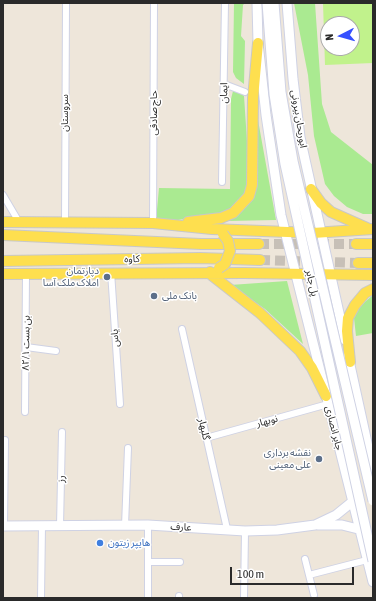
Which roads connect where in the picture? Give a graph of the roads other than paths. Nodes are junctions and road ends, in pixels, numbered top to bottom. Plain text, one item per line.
1 (66, 3) edge
2 (154, 3) edge
3 (225, 3) edge
4 (257, 3) edge
5 (267, 3) edge
6 (274, 3) edge
7 (287, 3) edge
8 (258, 44) junction
9 (224, 84) junction
10 (245, 92) dead end
11 (222, 182) dead end
12 (311, 189) junction
13 (3, 195) edge
14 (3, 222) edge
15 (19, 222) junction
16 (64, 223) junction
17 (153, 223) junction
18 (172, 224) junction
19 (371, 228) edge
20 (212, 229) junction
21 (286, 232) junction
22 (321, 233) junction
23 (3, 236) edge
24 (259, 244) tunnel mouth
25 (356, 244) tunnel mouth
26 (373, 244) edge
27 (3, 260) edge
28 (260, 260) tunnel mouth
29 (358, 263) tunnel mouth
30 (373, 263) edge
31 (110, 272) junction
32 (26, 273) junction
33 (209, 273) junction
34 (3, 274) edge
35 (296, 274) junction
36 (330, 275) junction
37 (373, 276) edge
38 (373, 289) edge
39 (182, 329) dead end
40 (26, 347) junction
41 (56, 351) dead end
42 (350, 362) junction
43 (327, 400) junction
44 (120, 404) dead end
45 (25, 412) dead end
46 (62, 432) dead end
47 (206, 438) junction
48 (5, 440) dead end
49 (128, 448) dead end
50 (373, 470) edge
51 (373, 501) edge
52 (352, 502) junction
53 (315, 524) junction
54 (3, 526) edge
55 (42, 526) junction
56 (60, 526) junction
57 (125, 526) junction
58 (148, 526) junction
59 (358, 529) junction
60 (227, 530) junction
61 (245, 531) junction
62 (305, 559) dead end
63 (370, 561) edge
64 (148, 562) junction
65 (180, 562) dead end
66 (309, 575) junction
67 (373, 582) edge
68 (314, 595) dead end
69 (40, 598) edge
70 (148, 598) edge
71 (244, 598) edge

1 - 16 street, سروستان
2 - 17 street, حاج صادقی
3 - 9 street, ایمان
4 - 8 main road
5 - 63 main road, پل جابر, bridge
6 - 51 main road, پل جابر, bridge
7 - 12 main road, ابوریحان بیرونی
8 - 18 main road
8 - 21 main road
9 - 10 street
9 - 11 street, ایمان
12 - 19 main road
12 - 22 main road, ابوریحان بیرونی
13 - 15 street
14 - 15 main road
15 - 16 main road
16 - 17 main road
17 - 18 main road
18 - 20 main road
19 - 22 main road
20 - 21 main road
20 - 33 main road, bridge
21 - 22 main road
21 - 35 main road, جابر انصاری
22 - 36 main road, ابوریحان بیرونی
23 - 24 main road, کاوه
25 - 26 main road
27 - 28 main road, کاوه
29 - 30 main road
31 - 32 main road
31 - 33 main road
31 - 44 street, یاس
32 - 34 main road
32 - 40 street, بن بست ۸۲/۱
33 - 35 main road
33 - 43 main road
35 - 36 main road
35 - 43 main road, جابر انصاری
36 - 37 main road
36 - 42 main road
38 - 42 main road
39 - 47 street, گلبهار
40 - 41 street
40 - 45 street, بن بست ۸۲/۱
42 - 50 main road
43 - 47 street, نوبهار
43 - 52 main road, جابر انصاری
46 - 56 street, رز
47 - 60 street, گلبهار
48 - 54 street
49 - 57 street
52 - 53 main road, عارف
52 - 59 main road, جابر انصاری
53 - 59 main road
53 - 61 main road, عارف
54 - 55 main road, عارف
55 - 56 main road, عارف
55 - 69 street
56 - 57 main road, عارف
57 - 58 main road, عارف
58 - 60 main road, عارف
58 - 64 street
59 - 63 main road, جابر انصاری
60 - 61 main road, عارف
61 - 71 street
62 - 66 street
63 - 66 street
63 - 67 main road, جابر انصاری
64 - 65 street
64 - 70 street
66 - 68 street

